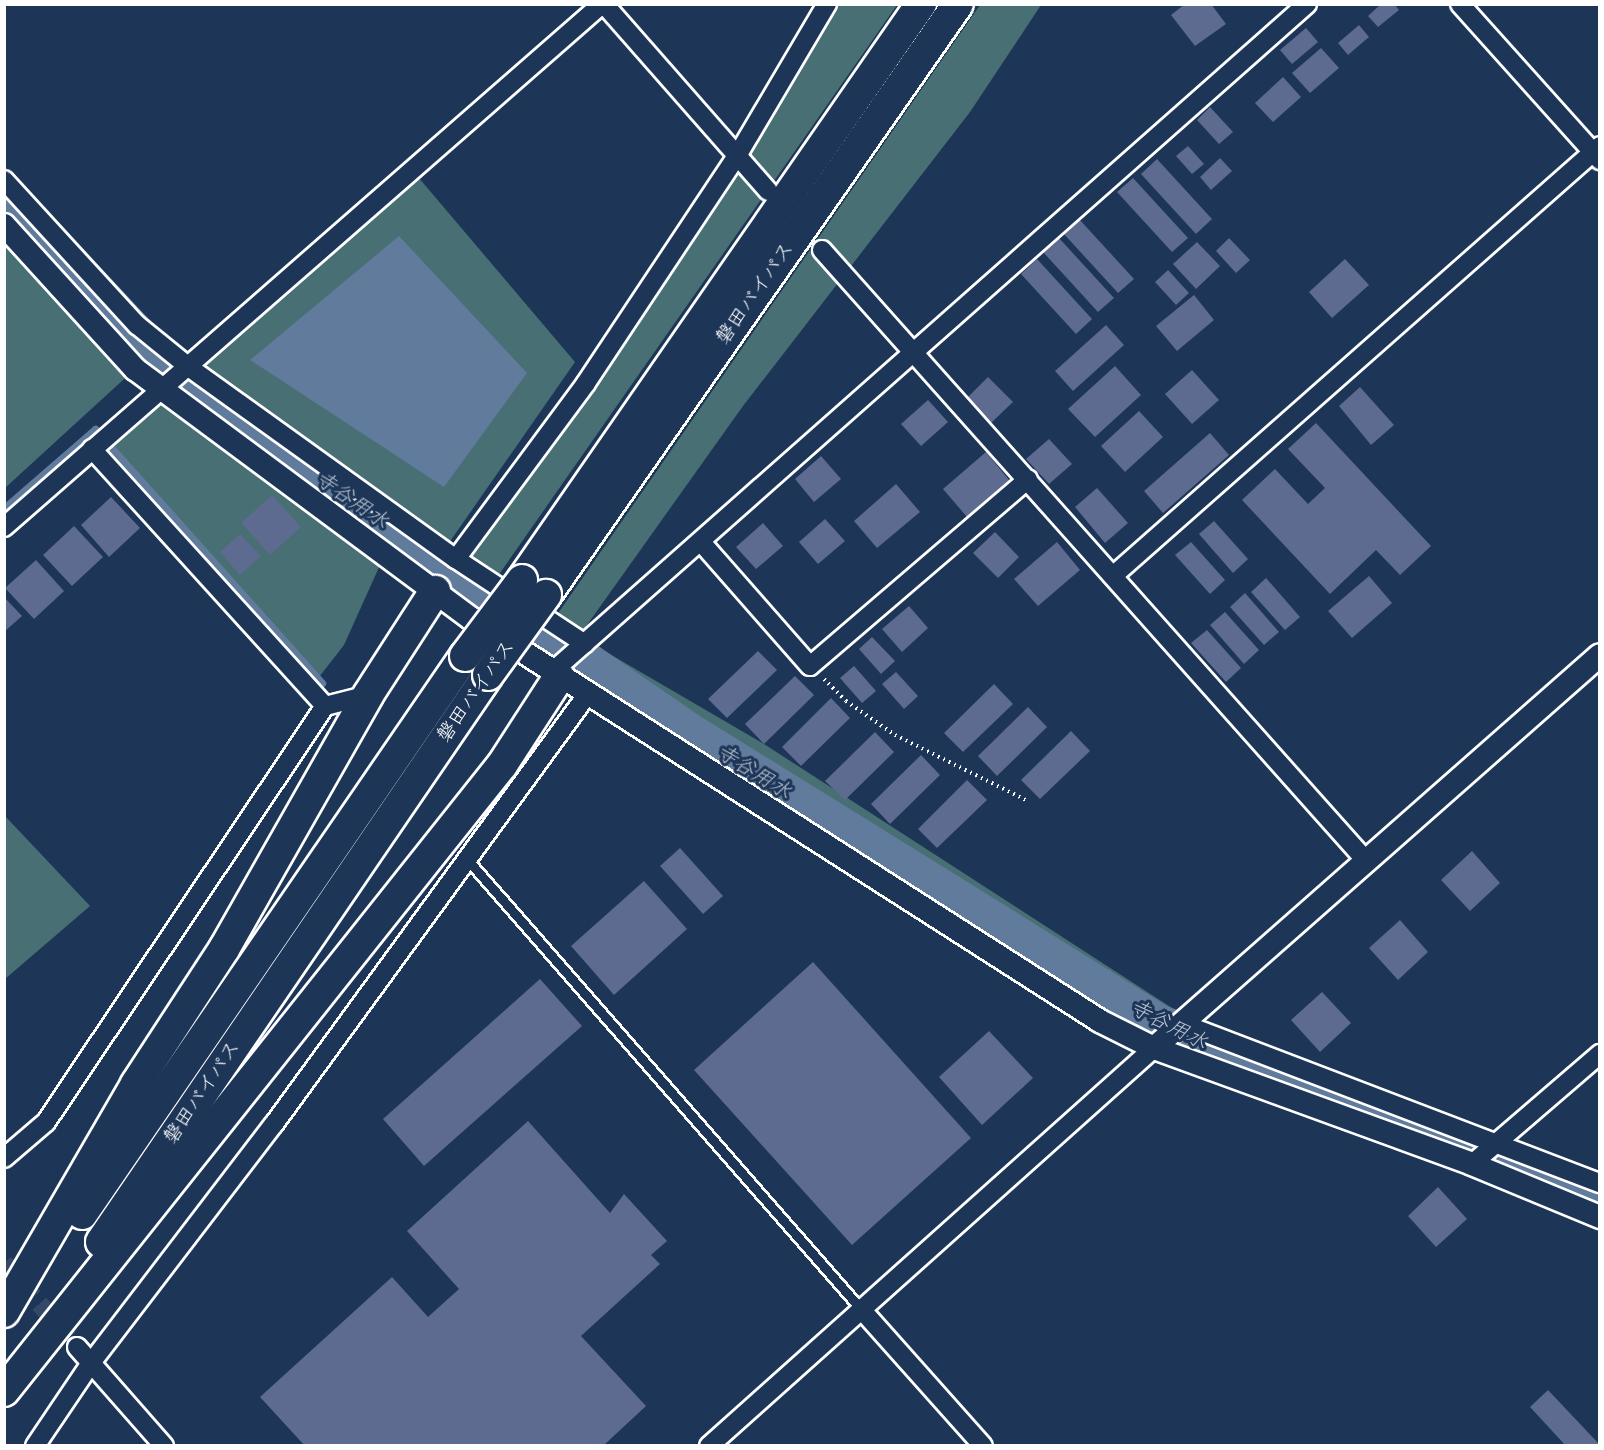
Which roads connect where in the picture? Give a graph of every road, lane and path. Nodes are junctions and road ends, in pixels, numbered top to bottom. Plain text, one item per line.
1 (603, 4) edge
2 (827, 4) edge
3 (921, 4) edge
4 (958, 4) edge
5 (1307, 4) edge
6 (1460, 4) edge
7 (1597, 153) edge
8 (737, 156) junction
9 (4, 180) edge
10 (768, 191) dead end
11 (4, 225) edge
12 (822, 250) dead end
13 (915, 353) junction
14 (187, 370) junction
15 (168, 387) junction
16 (93, 448) junction
17 (1028, 479) junction
18 (4, 526) edge
19 (702, 542) junction
20 (456, 559) junction
21 (1114, 575) junction
22 (534, 587) junction
23 (435, 591) junction
24 (582, 646) junction
25 (1599, 655) edge
26 (810, 666) junction
27 (559, 670) junction
28 (368, 694) junction
29 (587, 694) junction
30 (325, 706) junction
31 (1026, 800) dead end
32 (466, 858) junction
33 (1367, 862) junction
34 (1171, 1034) junction
35 (1599, 1054) edge
36 (1491, 1144) junction
37 (4, 1158) edge
38 (1473, 1162) junction
39 (1599, 1183) edge
40 (1599, 1217) edge
41 (861, 1309) junction
42 (4, 1312) edge
43 (4, 1325) edge
44 (77, 1347) tunnel mouth
45 (91, 1363) junction
46 (4, 1385) edge
47 (4, 1391) edge
48 (35, 1446) edge
49 (164, 1446) edge
50 (709, 1446) edge
51 (983, 1446) edge

1 - 8 street
1 - 14 street
2 - 8 street
3 - 22 highway, 磐田バイパス
4 - 22 highway, 磐田バイパス
5 - 13 street
6 - 7 street
7 - 21 street
8 - 10 street
8 - 20 street
9 - 14 street
11 - 15 street
12 - 13 street
13 - 17 street
13 - 19 street
14 - 15 street
14 - 20 street
15 - 16 street
15 - 23 street
16 - 18 street
16 - 30 street
17 - 21 street
17 - 26 street
19 - 24 street
19 - 26 street
20 - 24 street
21 - 33 street
22 - 43 highway, 磐田バイパス, bridge
22 - 46 highway, 磐田バイパス, bridge
23 - 27 street
23 - 28 highway
24 - 27 street
25 - 33 street
26 - 31 path
27 - 29 street
27 - 47 highway
28 - 30 street
28 - 42 highway
29 - 32 street
29 - 34 street
30 - 37 street
32 - 41 lane
32 - 45 street
33 - 34 street
34 - 36 street
34 - 38 street
34 - 41 street
35 - 36 street
36 - 38 street
36 - 39 street
38 - 40 street
41 - 50 street
41 - 51 street
44 - 45 street
45 - 48 street
45 - 49 street

